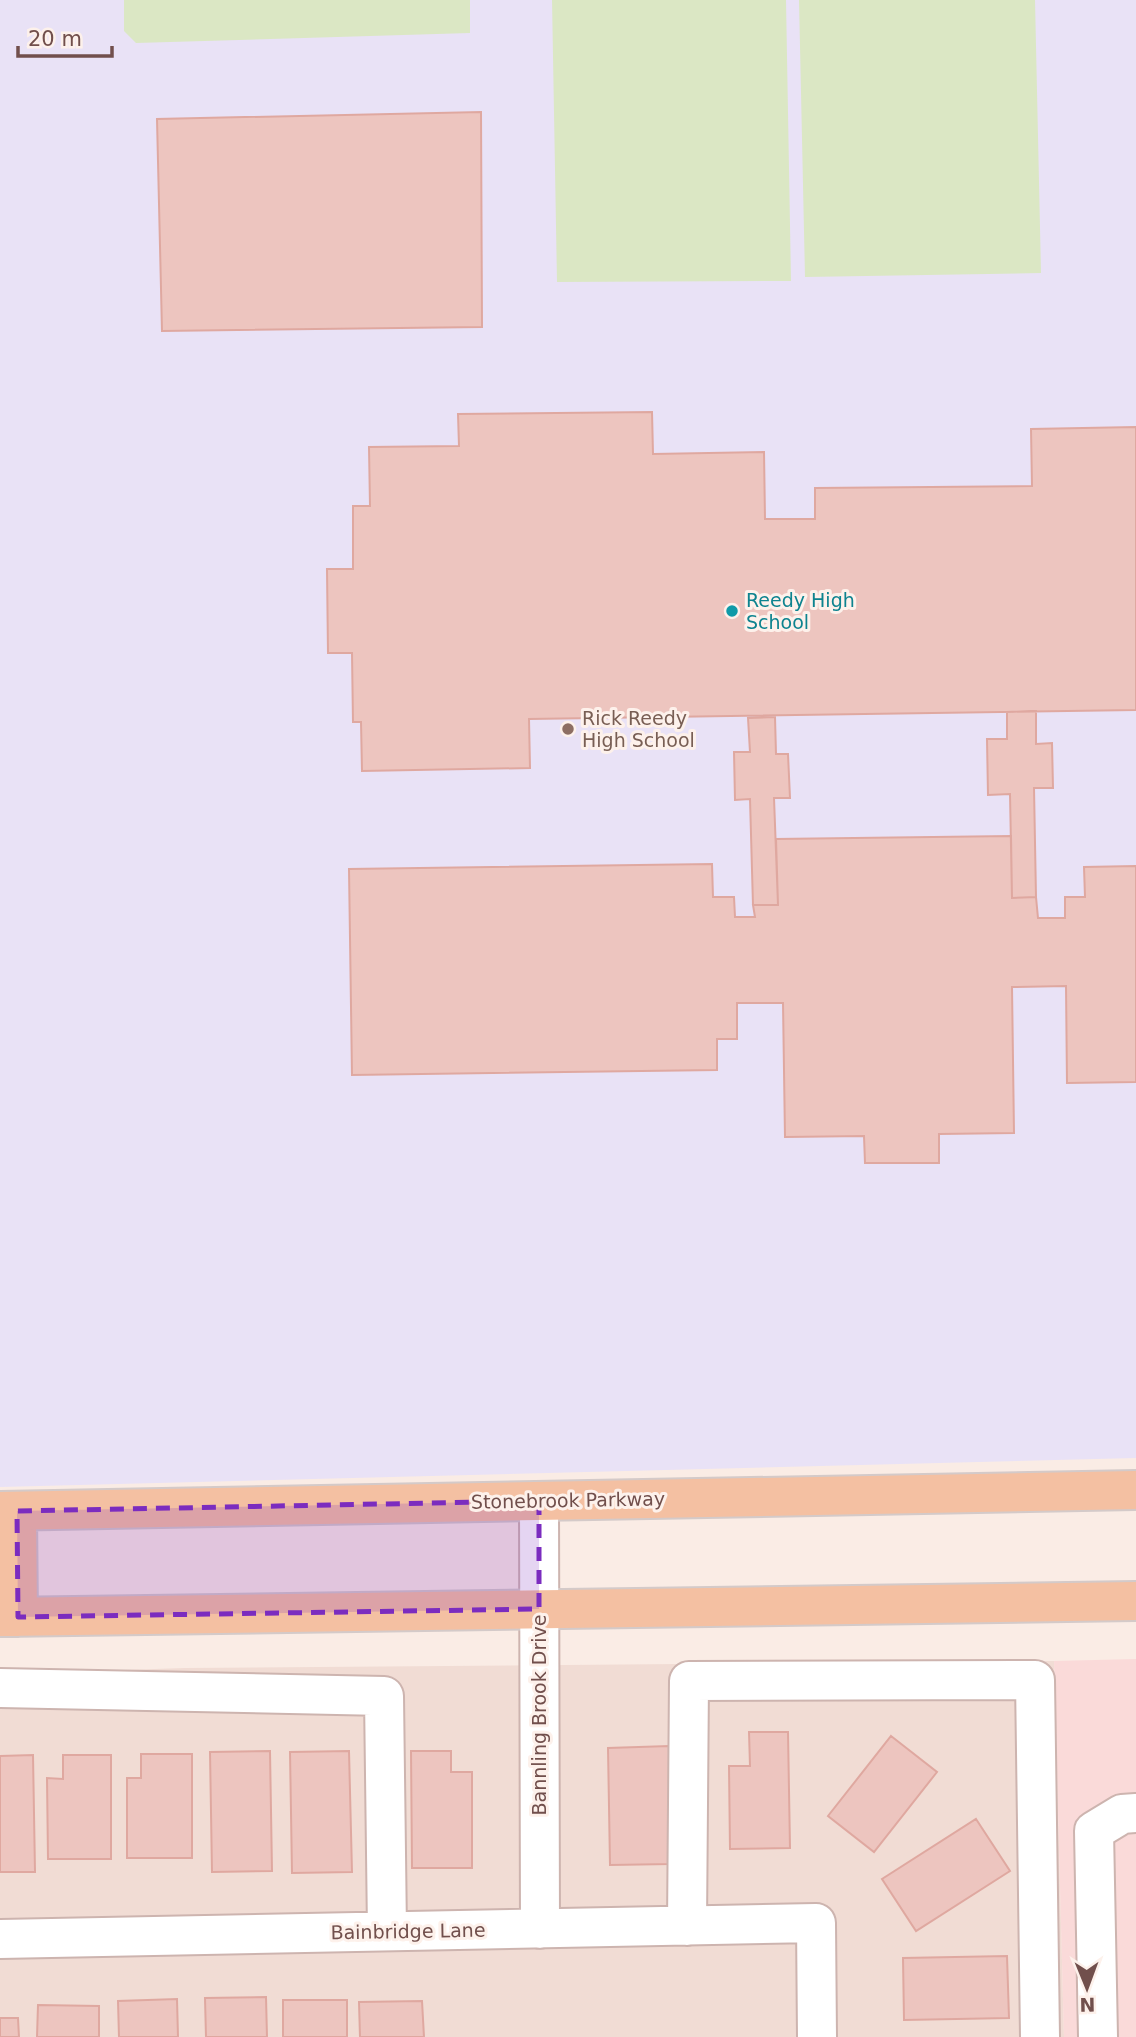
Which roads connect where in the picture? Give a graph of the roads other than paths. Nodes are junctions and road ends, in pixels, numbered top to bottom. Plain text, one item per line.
1 (1136, 1490) edge
2 (539, 1501) junction
3 (8, 1511) edge
4 (1136, 1601) edge
5 (539, 1609) junction
6 (9, 1617) edge
7 (0, 1688) edge
8 (1136, 1813) edge
9 (688, 1926) junction
10 (540, 1929) junction
11 (387, 1931) junction
12 (0, 1939) edge
13 (817, 2037) edge
14 (1041, 2037) edge
15 (1098, 2037) edge

1 - 2 main road, Stonebrook Parkway
2 - 3 main road, Stonebrook Parkway
2 - 5 street, Bannling Brook Drive
3 - 6 main road
4 - 5 main road
5 - 6 main road
5 - 10 street, Bannling Brook Drive
7 - 11 street
8 - 15 street
9 - 10 street, Bainbridge Lane
9 - 13 street, Bainbridge Lane
9 - 14 street
10 - 11 street, Bainbridge Lane
11 - 12 street, Bainbridge Lane

